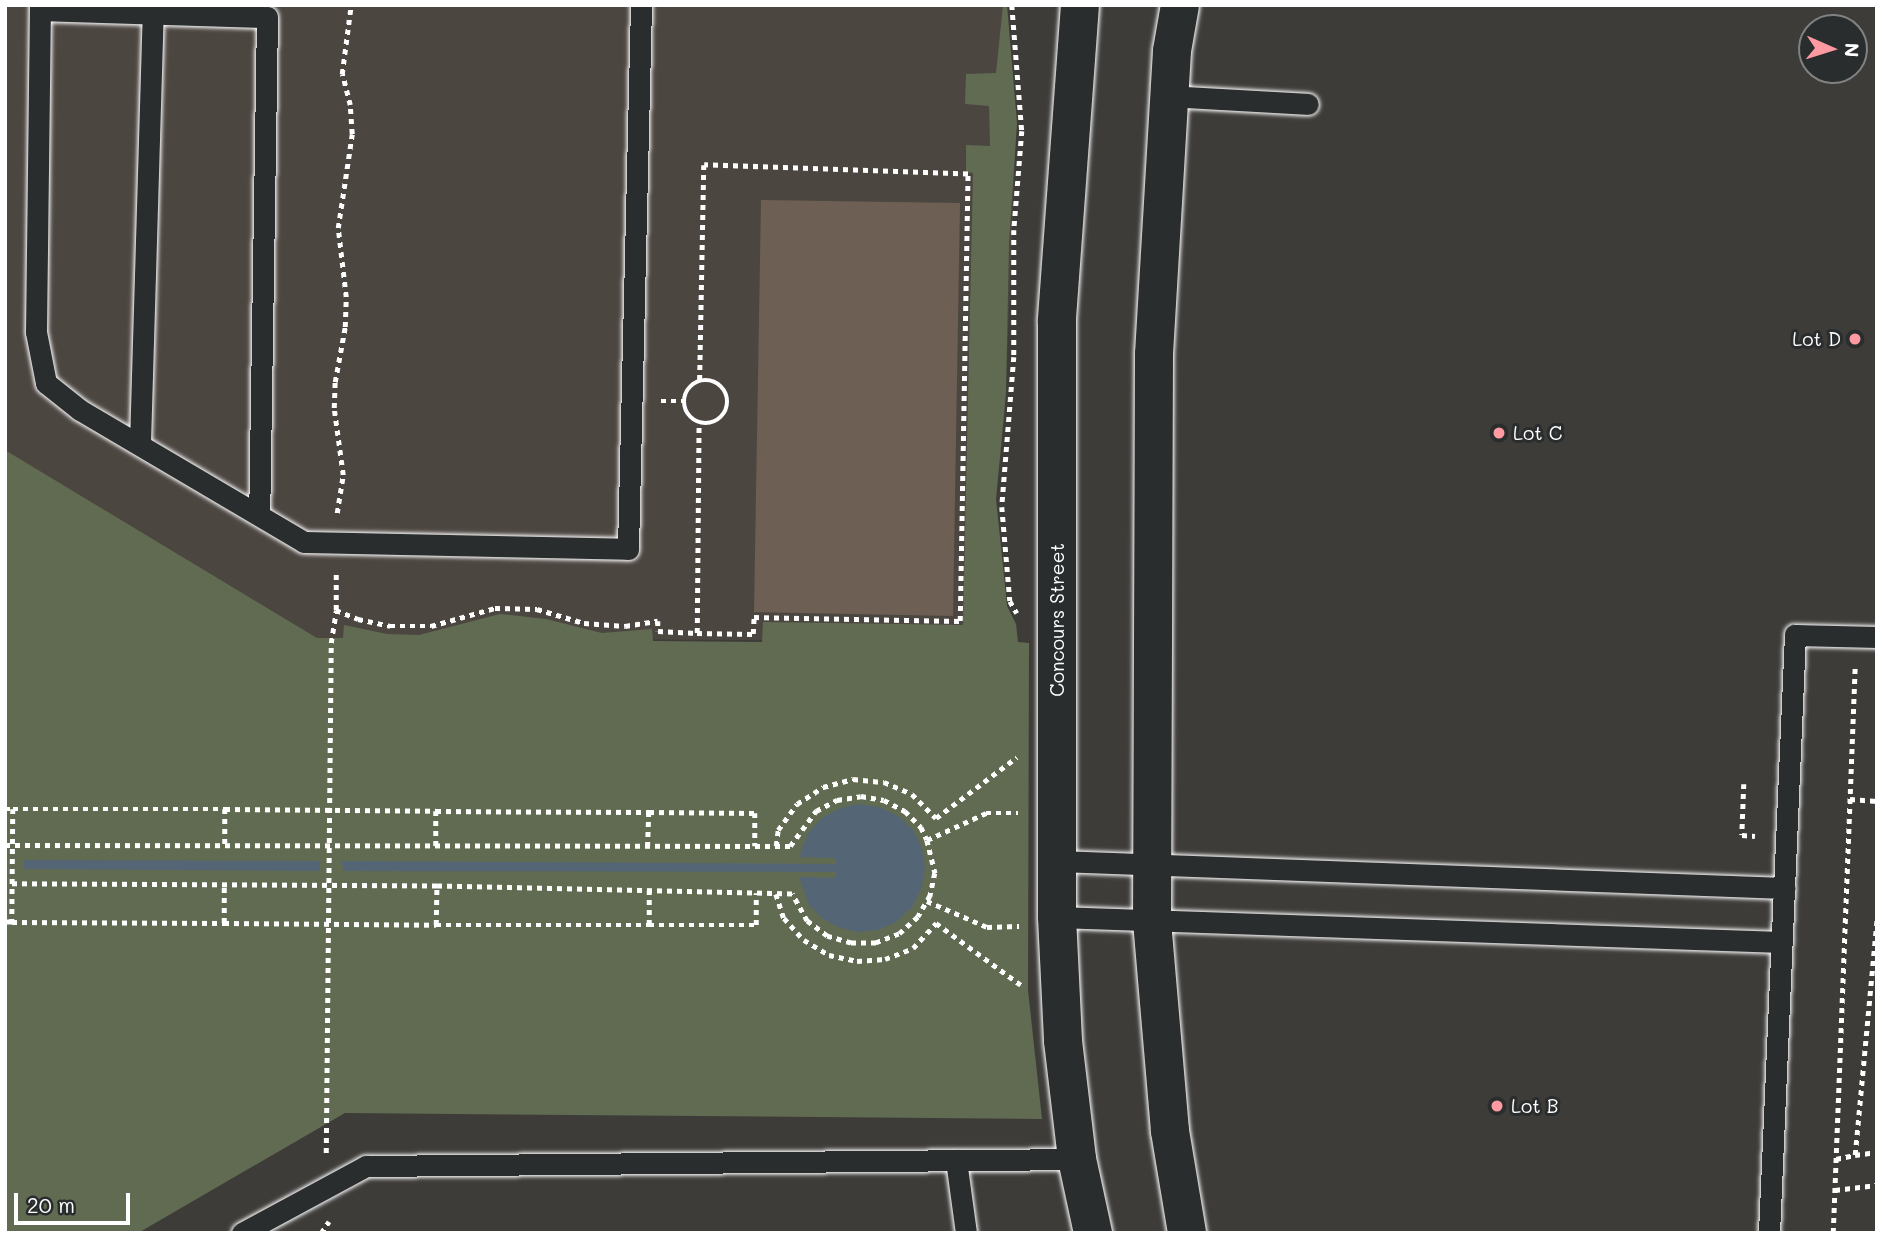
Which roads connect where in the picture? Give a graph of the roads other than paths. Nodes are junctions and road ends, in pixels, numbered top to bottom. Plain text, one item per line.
1 (641, 5) edge
2 (1080, 5) edge
3 (1180, 5) edge
4 (40, 8) edge
5 (153, 14) junction
6 (1169, 96) junction
7 (1308, 104) dead end
8 (140, 443) junction
9 (259, 514) junction
10 (1867, 637) edge
11 (1058, 861) junction
12 (1152, 864) junction
13 (1784, 888) junction
14 (1152, 920) junction
15 (1041, 922) junction
16 (1782, 942) junction
17 (1077, 1158) junction
18 (956, 1160) junction
19 (242, 1233) edge
20 (966, 1233) edge
21 (1093, 1233) edge
22 (1186, 1233) edge
23 (1769, 1233) edge

1 - 9 lane
2 - 11 street, Concours Street
3 - 6 street
4 - 5 lane
4 - 8 lane
5 - 8 lane
5 - 9 lane
6 - 7 lane
6 - 12 street
8 - 9 lane
10 - 13 lane
11 - 12 lane
11 - 15 street, Concours Street
12 - 13 lane
12 - 14 street
13 - 16 lane
14 - 15 lane
14 - 16 lane
14 - 22 street
15 - 17 street, Concours Street
16 - 23 lane
17 - 18 lane
17 - 21 street, Concours Street
18 - 19 lane
18 - 20 lane

